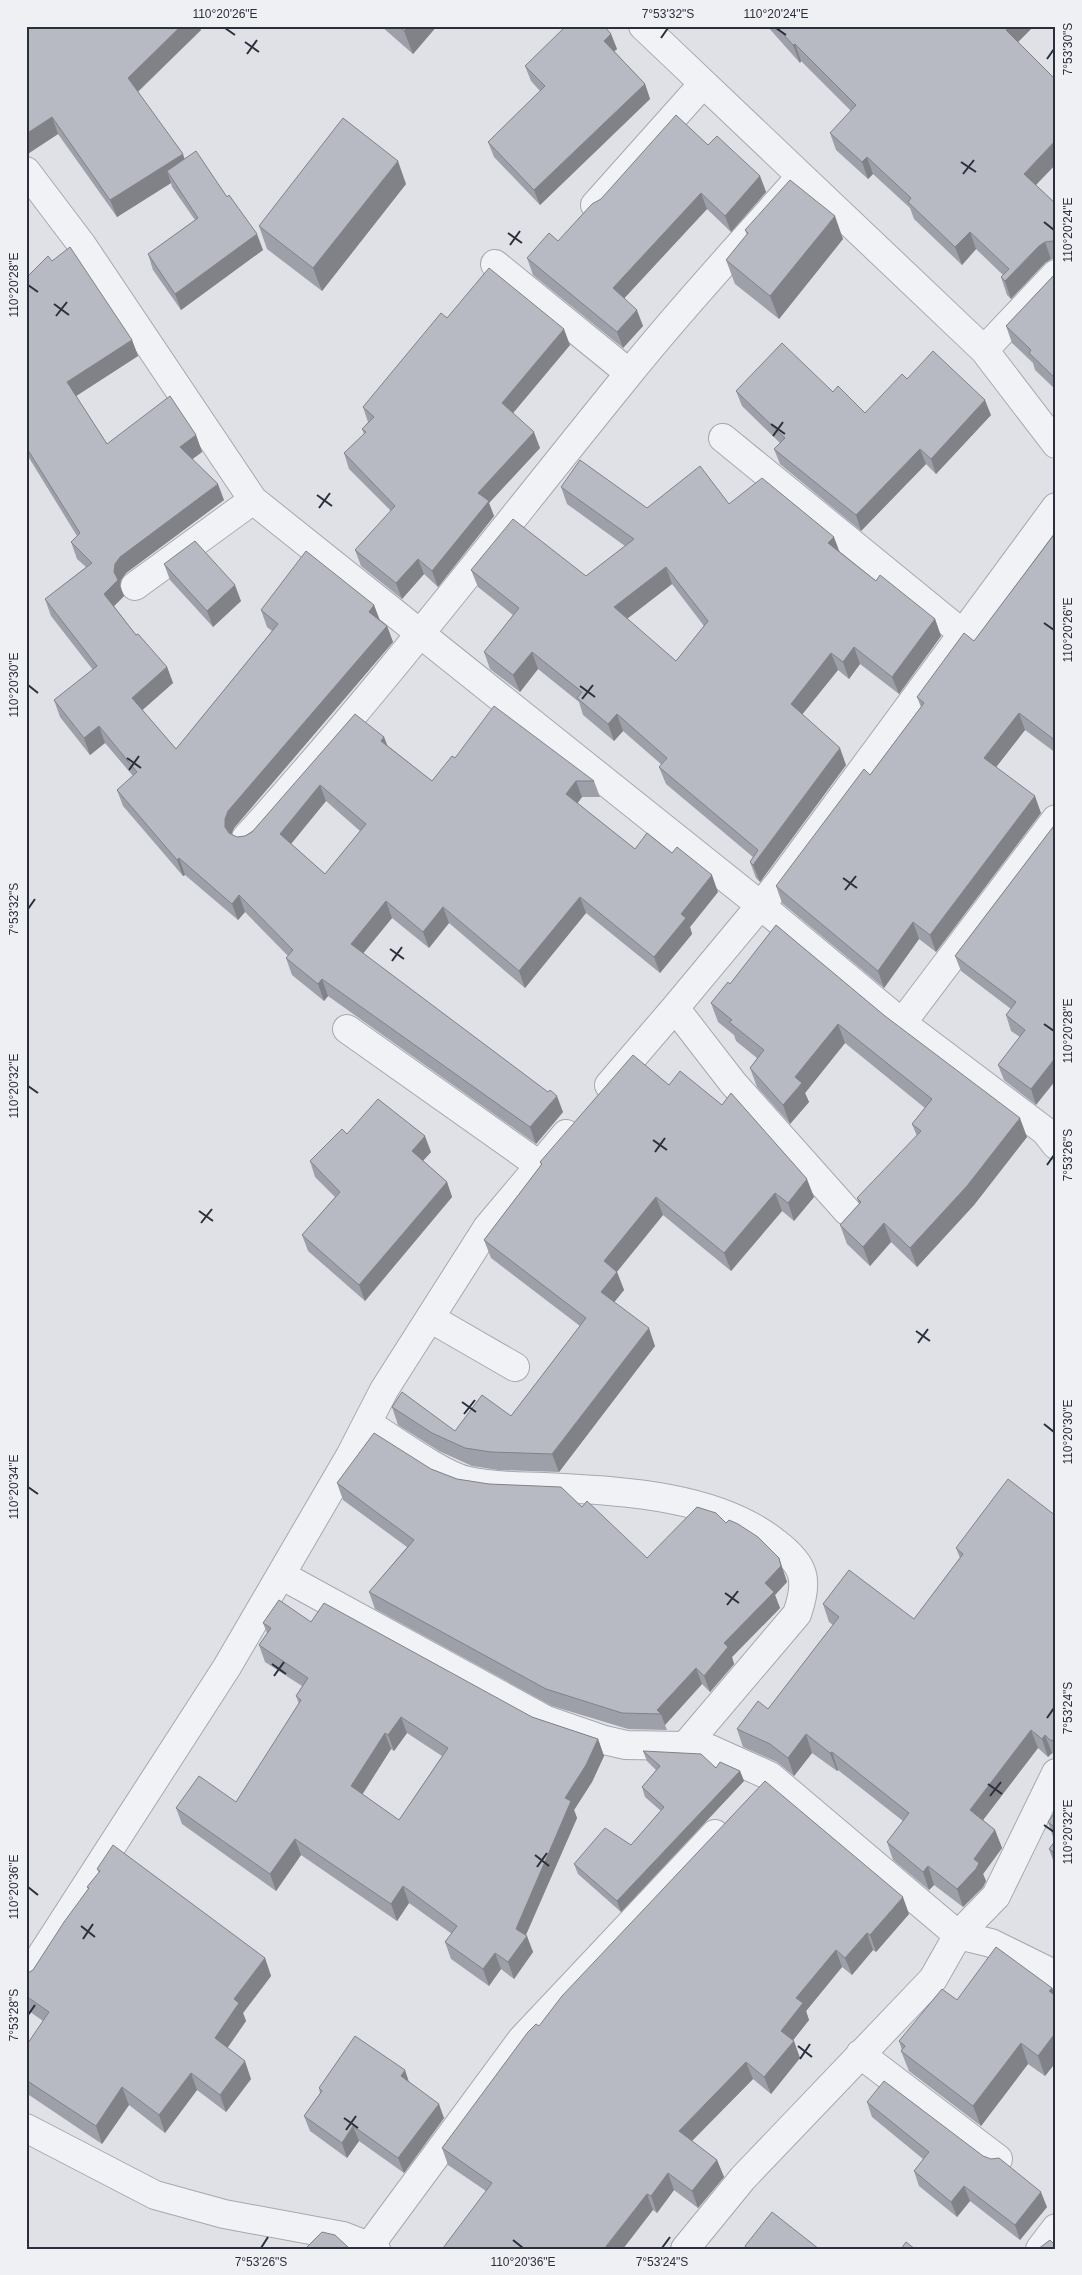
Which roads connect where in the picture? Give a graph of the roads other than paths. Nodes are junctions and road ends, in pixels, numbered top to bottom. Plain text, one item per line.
1 (643, 26) edge
2 (702, 85) junction
3 (26, 171) edge
4 (801, 176) junction
5 (595, 205) edge
6 (495, 264) dead end
7 (1056, 274) edge
8 (984, 350) junction
9 (629, 373) junction
10 (723, 438) dead end
11 (1056, 444) edge
12 (253, 500) junction
13 (1056, 507) edge
14 (135, 586) dead end
15 (962, 633) junction
16 (420, 634) junction
17 (1056, 819) edge
18 (246, 838) edge
19 (760, 905) junction
20 (675, 1008) junction
21 (902, 1023) junction
22 (347, 1029) dead end
23 (1052, 1132) edge
24 (539, 1164) junction
25 (847, 1211) dead end
26 (430, 1318) junction
27 (515, 1367) dead end
28 (367, 1423) junction
29 (281, 1575) junction
30 (685, 1746) junction
31 (1056, 1773) edge
32 (770, 1776) junction
33 (750, 1797) edge
34 (730, 1819) edge
35 (958, 1935) junction
36 (1056, 1975) edge
37 (26, 1979) edge
38 (860, 2054) junction
39 (26, 2128) edge
40 (998, 2159) edge
41 (1056, 2228) edge
42 (373, 2247) edge
43 (685, 2249) edge
44 (1040, 2249) edge

1 - 2 street
2 - 4 street
2 - 5 street
3 - 12 street
4 - 8 street
4 - 9 street
6 - 9 street
7 - 8 street
8 - 11 street
9 - 16 street
10 - 15 street
12 - 14 street
12 - 16 street
13 - 15 street
15 - 19 street
16 - 18 street
16 - 19 street
17 - 21 street
19 - 20 street
19 - 21 street
20 - 24 street
20 - 25 street
21 - 23 street
22 - 24 street
24 - 26 street
26 - 27 street
26 - 28 street
28 - 29 street
28 - 30 street
29 - 30 street
29 - 37 street
30 - 32 street
31 - 35 street
32 - 33 street
32 - 35 street
34 - 42 street
35 - 36 street
35 - 38 street
38 - 40 street
38 - 43 street
39 - 42 street
41 - 44 street

